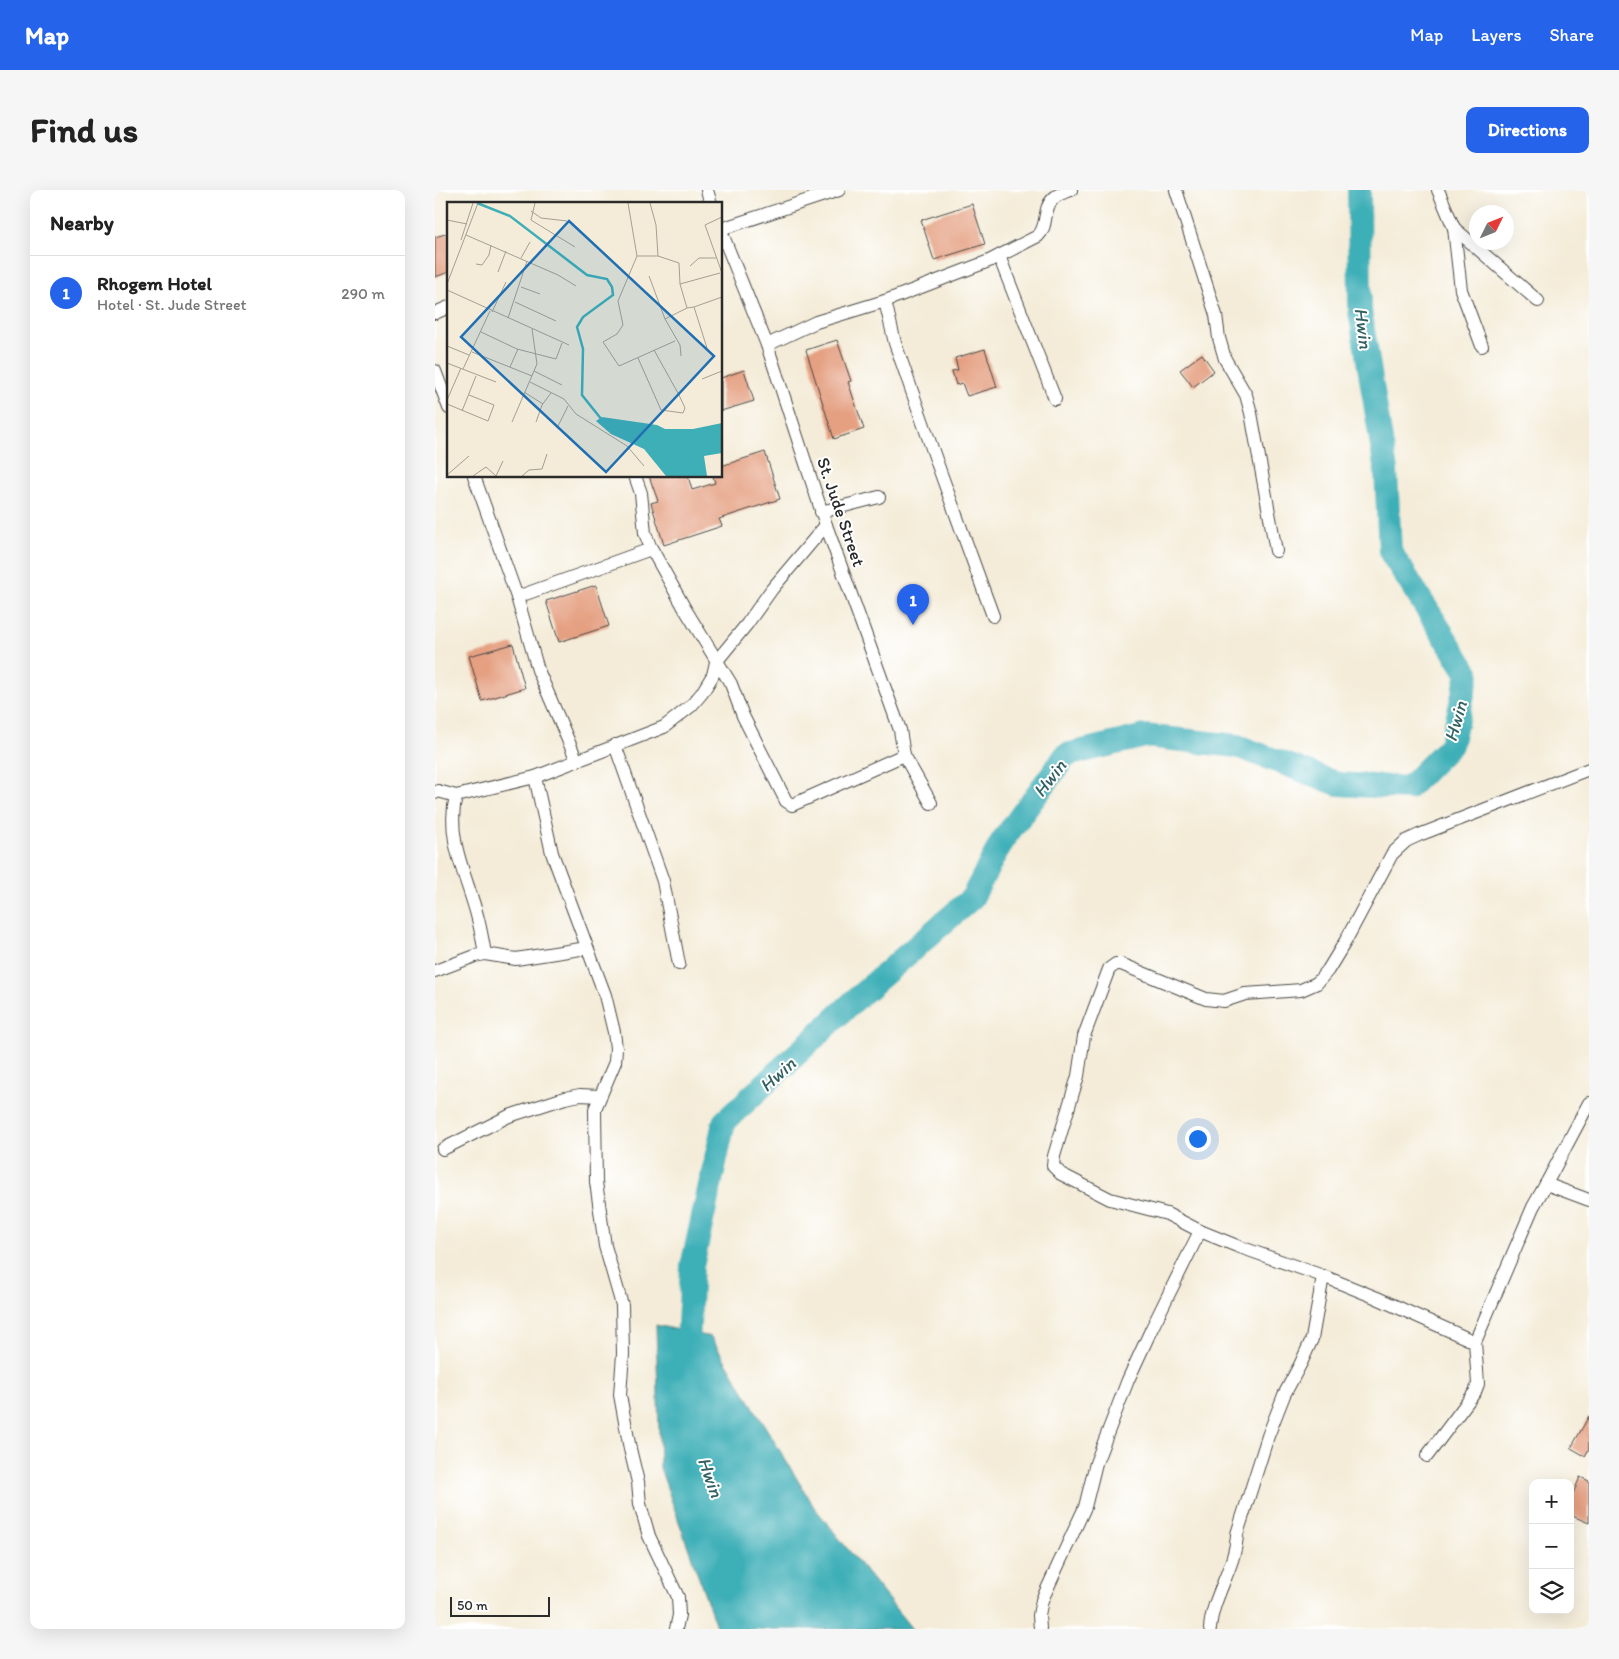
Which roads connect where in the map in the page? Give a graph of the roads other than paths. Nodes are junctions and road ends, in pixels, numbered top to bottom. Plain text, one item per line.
1 (839, 190) edge
2 (1071, 190) edge
3 (1175, 190) edge
4 (1438, 190) edge
5 (1454, 228) junction
6 (723, 229) edge
7 (723, 235) edge
8 (999, 256) junction
9 (885, 301) junction
10 (1538, 301) dead end
11 (447, 308) edge
12 (435, 313) edge
13 (767, 346) junction
14 (1482, 346) dead end
15 (435, 371) edge
16 (1055, 399) dead end
17 (447, 403) edge
18 (475, 478) edge
19 (636, 478) edge
20 (879, 497) dead end
21 (821, 512) junction
22 (826, 525) junction
23 (651, 549) junction
24 (1276, 551) dead end
25 (517, 597) junction
26 (993, 616) dead end
27 (716, 662) junction
28 (615, 745) junction
29 (904, 755) junction
30 (577, 761) junction
31 (1589, 769) edge
32 (535, 777) junction
33 (435, 793) edge
34 (456, 796) junction
35 (931, 803) dead end
36 (587, 948) junction
37 (485, 954) junction
38 (679, 964) dead end
39 (435, 971) edge
40 (599, 1096) junction
41 (1589, 1103) edge
42 (443, 1149) dead end
43 (1546, 1184) junction
44 (1589, 1200) edge
45 (1200, 1231) junction
46 (1323, 1276) junction
47 (1475, 1342) junction
48 (1427, 1456) dead end
49 (676, 1629) edge
50 (1040, 1629) edge
51 (1211, 1629) edge

1 - 6 street
2 - 8 street
3 - 24 street
4 - 5 street
5 - 10 street
5 - 14 street
7 - 13 street, St. Jude Street
8 - 9 street
8 - 16 street
9 - 13 street
9 - 26 street
11 - 12 street
13 - 21 street, St. Jude Street
15 - 17 street
18 - 25 street
19 - 23 street
20 - 21 street
21 - 22 street, St. Jude Street
22 - 27 street
22 - 29 street, St. Jude Street
23 - 25 street
23 - 27 street
25 - 30 street
27 - 28 street
27 - 29 street
28 - 30 street
28 - 38 street
29 - 35 street, St. Jude Street
30 - 32 street
31 - 45 street
32 - 34 street
32 - 36 street
33 - 34 street
34 - 37 street
36 - 37 street
36 - 40 street
37 - 39 street
40 - 42 street
40 - 49 street
41 - 43 street
43 - 44 street
43 - 47 street
45 - 46 street
45 - 50 street
46 - 47 street
46 - 51 street
47 - 48 street

